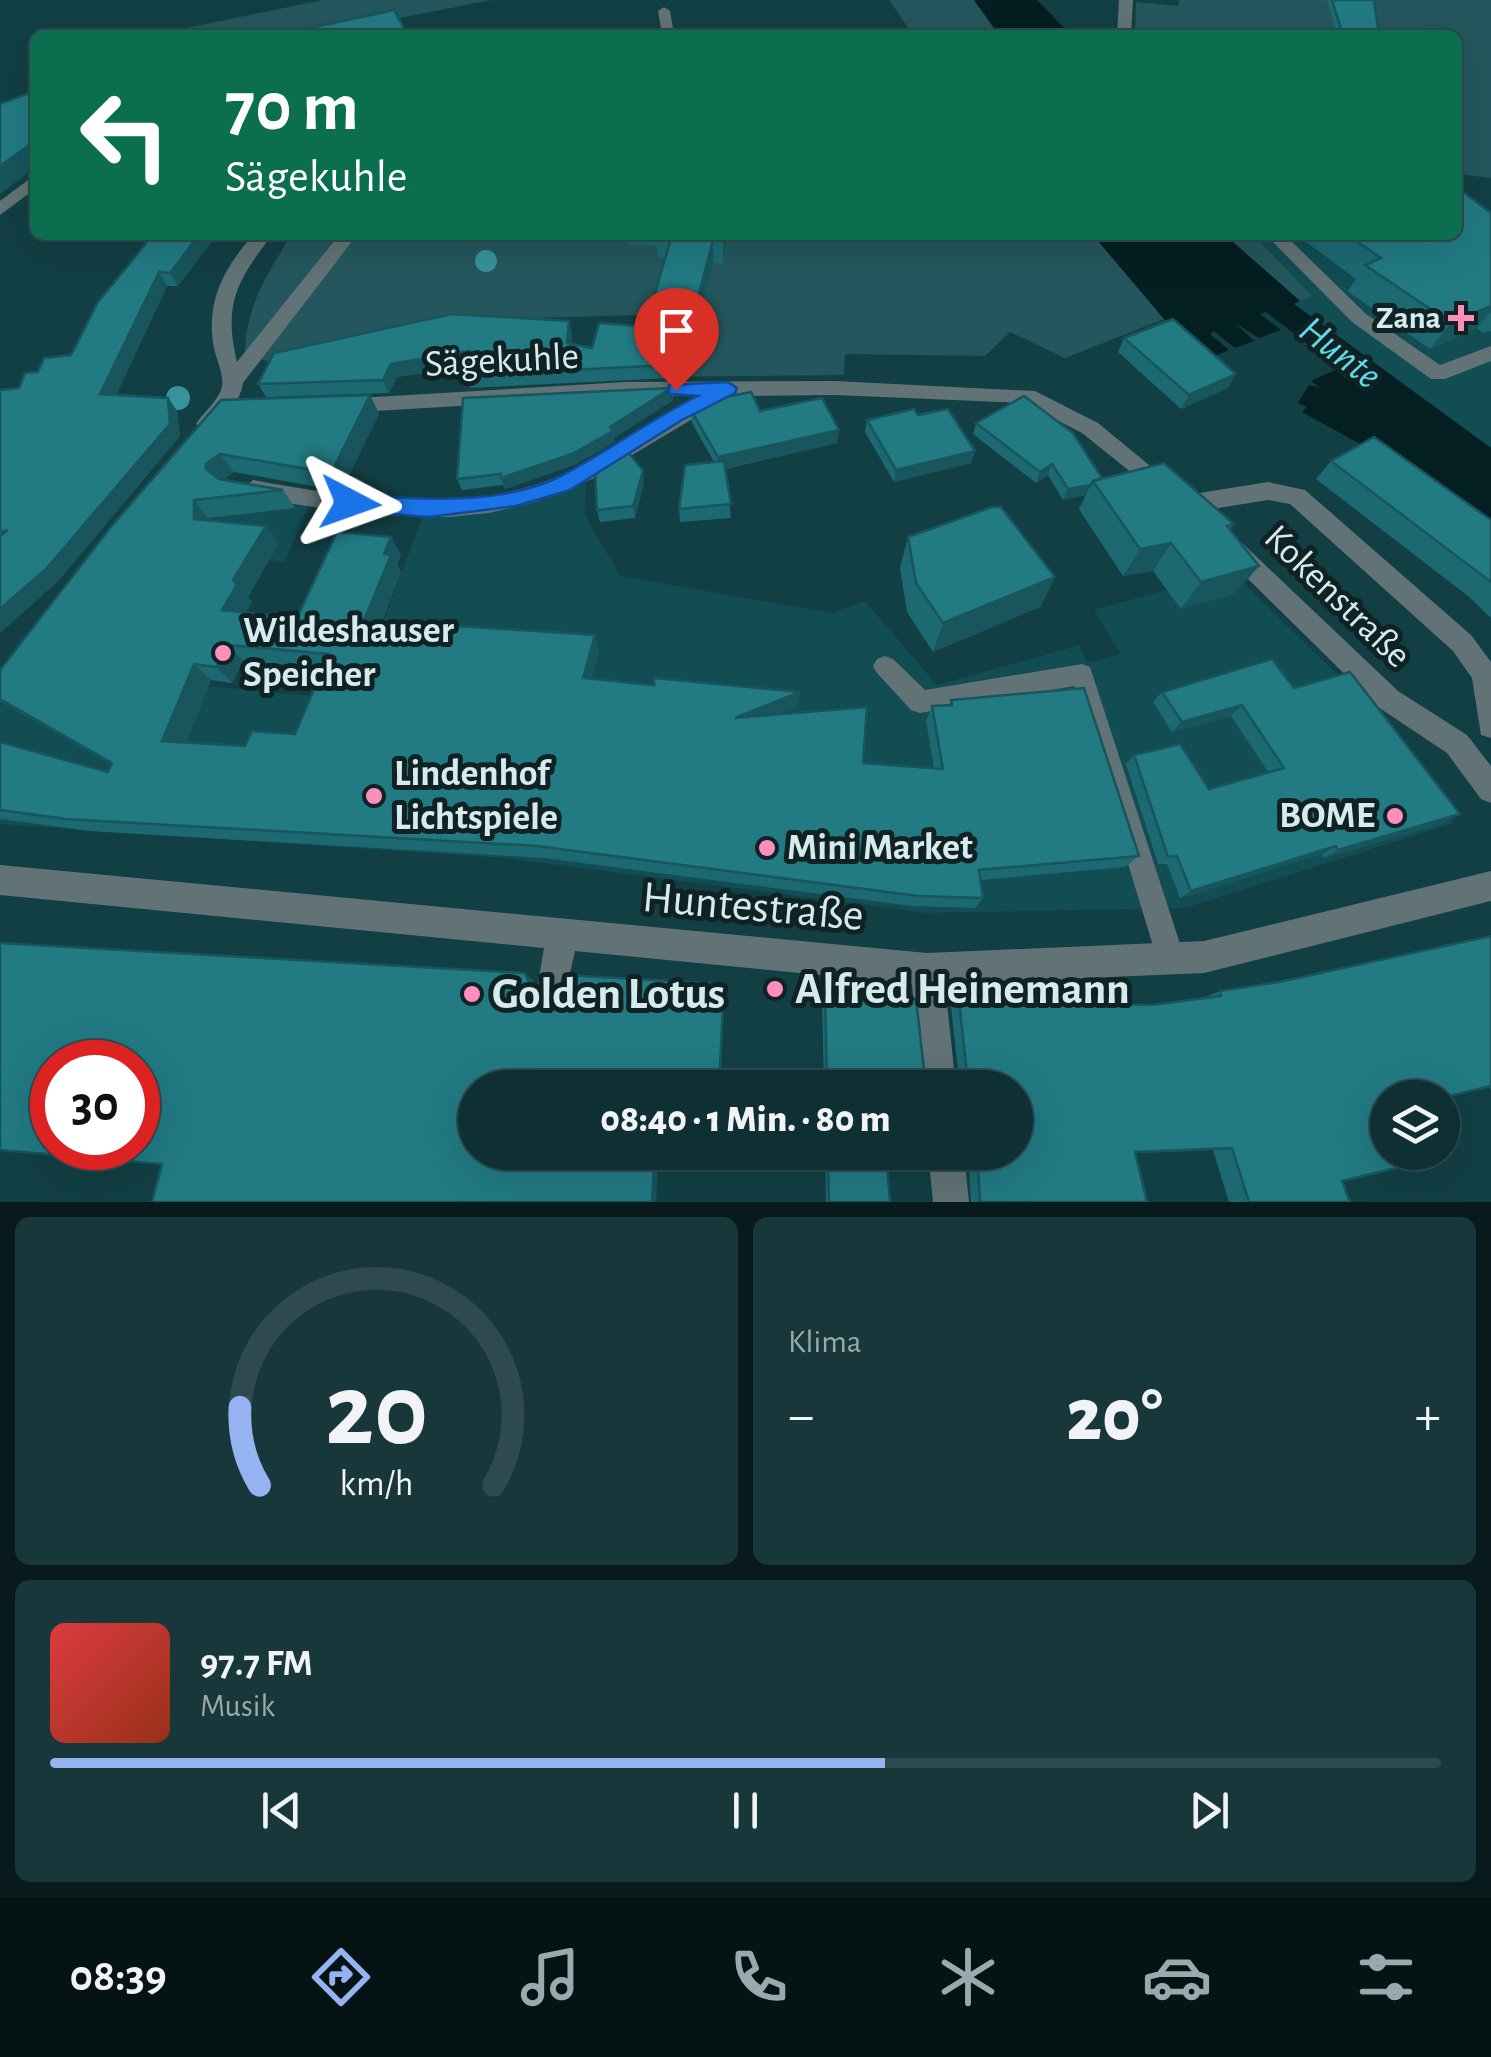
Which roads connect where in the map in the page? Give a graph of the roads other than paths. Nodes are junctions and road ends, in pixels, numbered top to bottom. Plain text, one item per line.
1 (1126, 0) edge
2 (664, 11) dead end
3 (667, 30) edge
4 (1124, 30) edge
5 (30, 184) edge
6 (0, 210) edge
7 (259, 240) edge
8 (344, 240) edge
9 (1280, 240) edge
10 (1491, 353) edge
11 (233, 382) junction
12 (728, 388) junction
13 (1028, 396) joint
14 (315, 408) edge
15 (187, 447) edge
16 (233, 485) edge
17 (1187, 504) junction
18 (885, 666) dead end
19 (1491, 726) edge
20 (1491, 789) edge
21 (0, 880) edge
22 (1491, 886) edge
23 (562, 934) junction
24 (1170, 959) junction
25 (927, 969) junction
26 (554, 982) dead end
27 (937, 1070) edge
28 (948, 1170) edge
29 (951, 1202) edge

1 - 4 street
2 - 3 lane
5 - 6 street
7 - 11 street
8 - 11 street
9 - 10 street
11 - 15 street
12 - 13 street, Sägekuhle
12 - 14 street, Sägekuhle
12 - 16 street
13 - 17 street, Kokenstraße
17 - 19 street
17 - 20 street, Kokenstraße
18 - 24 lane
21 - 23 street, Huntestraße
22 - 24 street, Huntestraße
23 - 25 street, Huntestraße
23 - 26 street
24 - 25 street, Huntestraße
25 - 27 street
28 - 29 street

